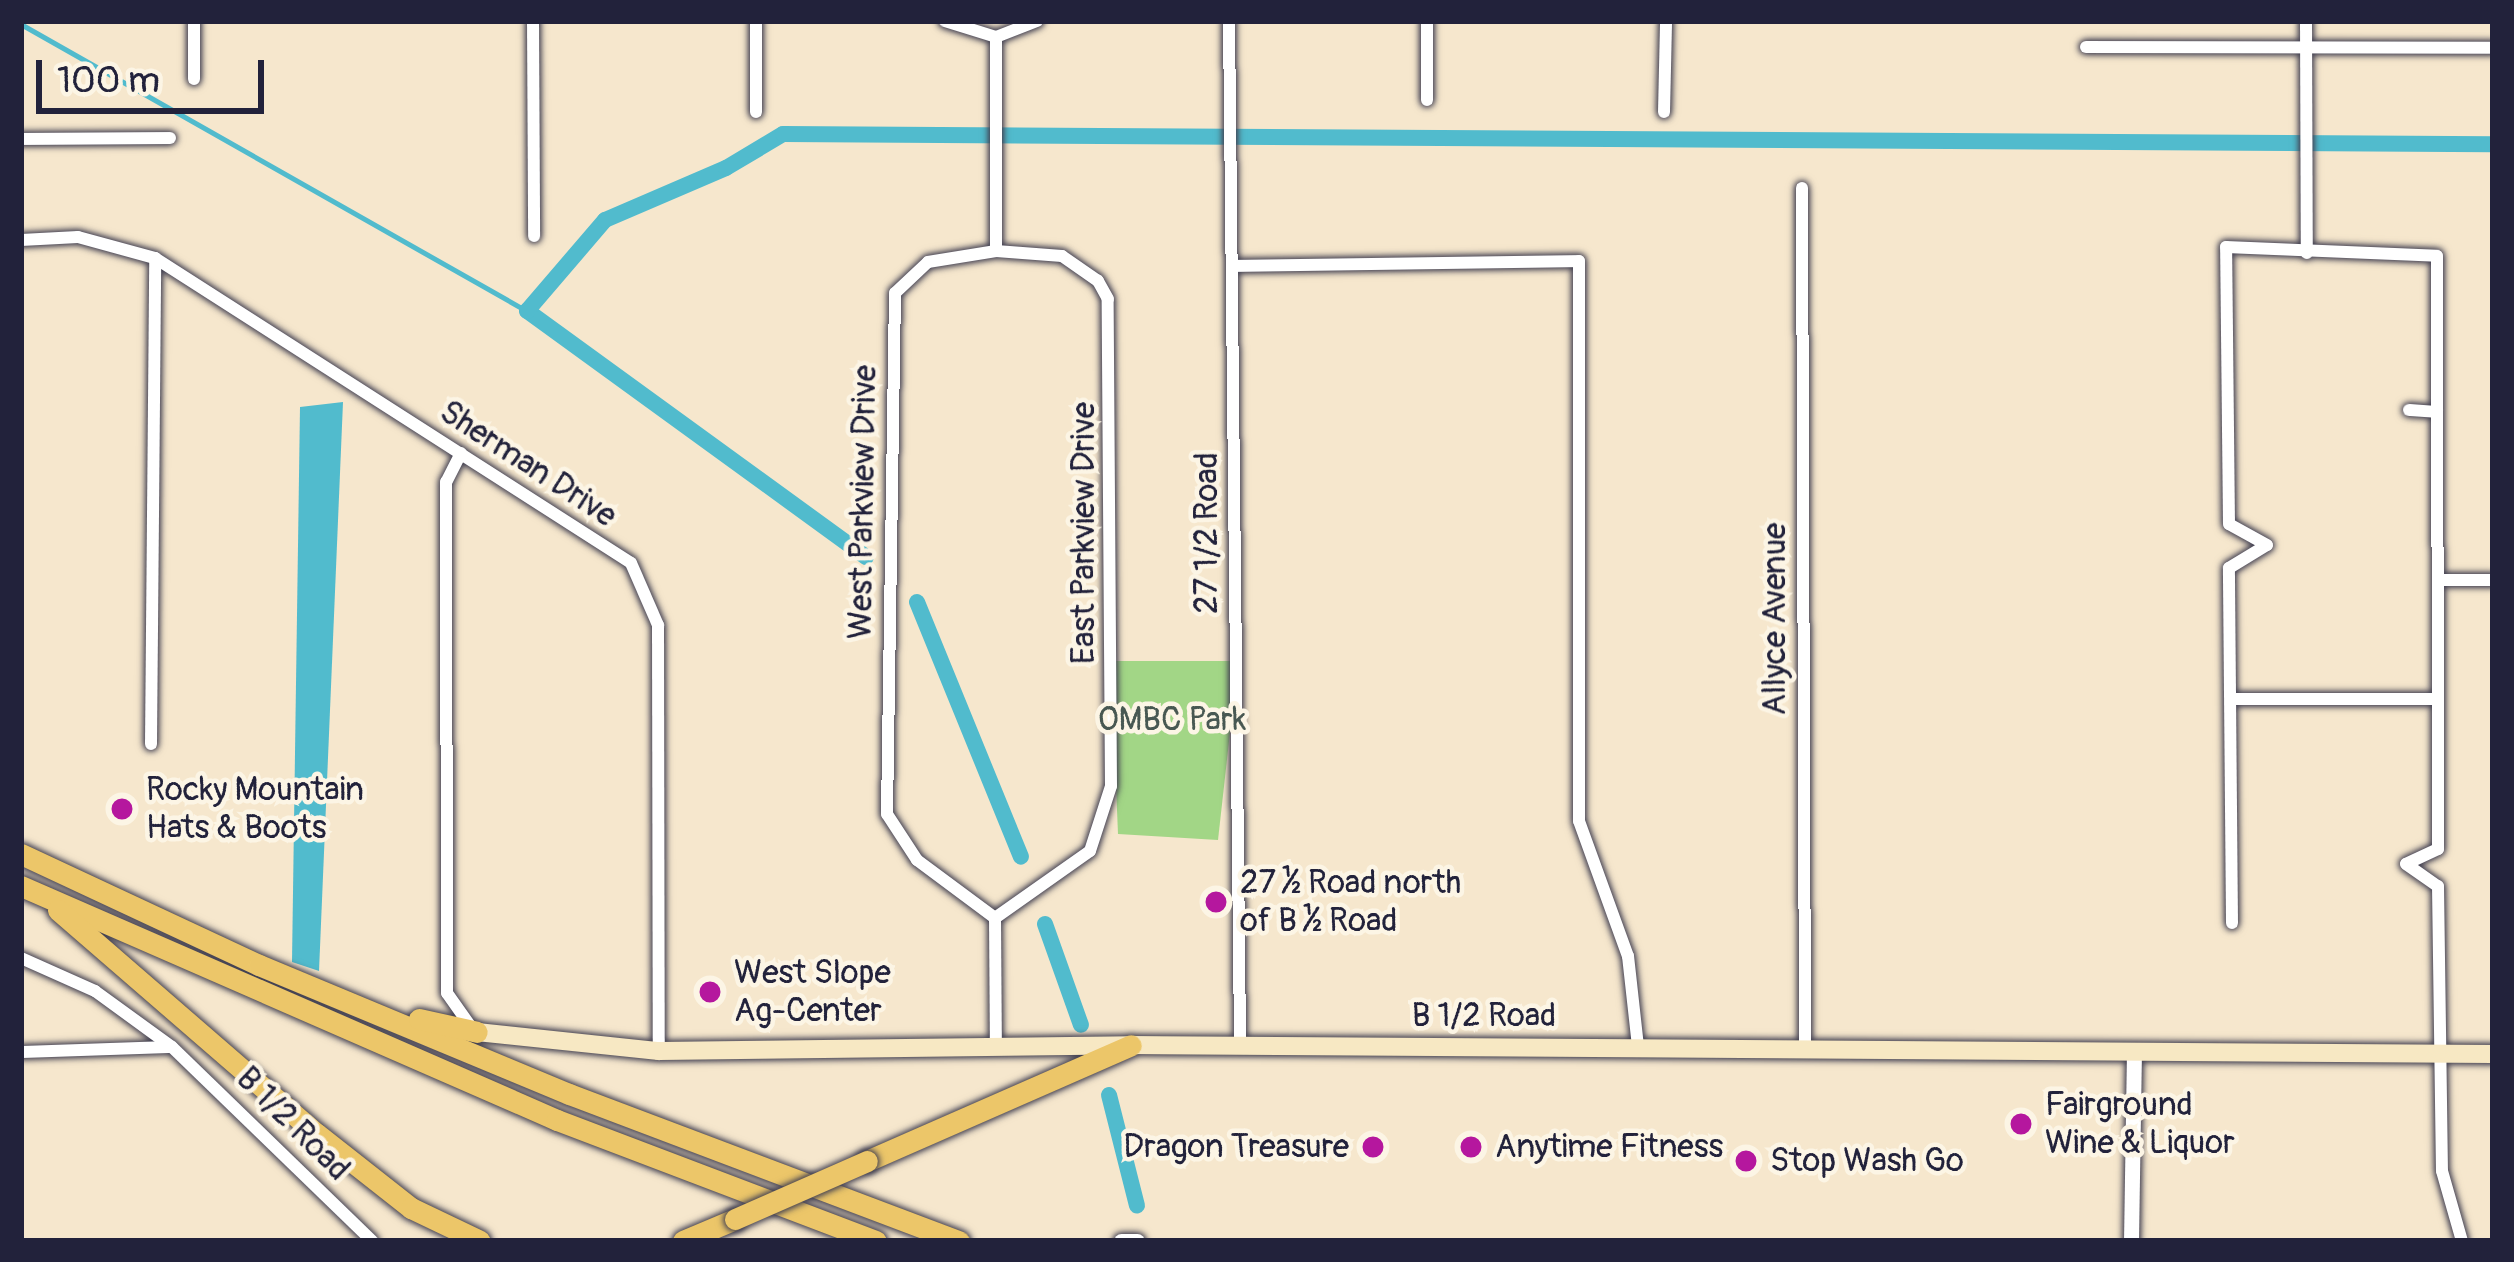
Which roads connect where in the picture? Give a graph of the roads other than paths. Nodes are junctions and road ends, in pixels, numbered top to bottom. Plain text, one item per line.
1 (194, 21) edge
2 (533, 21) edge
3 (756, 21) edge
4 (946, 21) edge
5 (1037, 21) edge
6 (1229, 21) edge
7 (1427, 21) edge
8 (1666, 21) edge
9 (2306, 21) edge
10 (996, 37) junction
11 (2306, 46) junction
12 (2086, 47) dead end
13 (2493, 48) edge
14 (194, 79) dead end
15 (1427, 100) dead end
16 (756, 112) dead end
17 (1664, 112) dead end
18 (170, 138) dead end
19 (21, 139) edge
20 (1802, 188) dead end
21 (534, 236) dead end
22 (21, 240) edge
23 (996, 251) junction
24 (2307, 253) junction
25 (155, 259) junction
26 (1235, 266) junction
27 (2409, 410) dead end
28 (2437, 412) junction
29 (461, 453) junction
30 (2439, 580) junction
31 (2493, 580) edge
32 (2231, 699) junction
33 (2438, 699) junction
34 (152, 744) dead end
35 (21, 854) edge
36 (21, 886) edge
37 (58, 903) junction
38 (995, 918) junction
39 (2232, 923) dead end
40 (21, 958) edge
41 (259, 965) junction
42 (477, 1032) junction
43 (1131, 1045) junction
44 (1240, 1045) junction
45 (996, 1046) junction
46 (172, 1047) junction
47 (1638, 1047) junction
48 (1805, 1050) junction
49 (658, 1051) junction
50 (21, 1052) edge
51 (2134, 1052) junction
52 (2439, 1054) junction
53 (2493, 1054) edge
54 (372, 1241) edge
55 (480, 1241) edge
56 (683, 1241) edge
57 (876, 1241) edge
58 (959, 1241) edge
59 (2131, 1241) edge
60 (2462, 1241) edge

1 - 14 street
2 - 21 street
3 - 16 street
4 - 10 street
5 - 10 street
6 - 26 street, 27 1/2 Road
7 - 15 street
8 - 17 street
9 - 11 street
10 - 23 street
11 - 12 street
11 - 13 street
11 - 24 street
18 - 19 street
20 - 48 street, Allyce Avenue
22 - 25 street, Sherman Drive
23 - 38 street, West Parkview Drive
23 - 38 street, East Parkview Drive
24 - 28 street
24 - 32 street
25 - 29 street, Sherman Drive
25 - 34 street
26 - 44 street, 27 1/2 Road
26 - 47 street
27 - 28 street
28 - 30 street
29 - 42 street
29 - 49 street, Sherman Drive
30 - 31 street
30 - 33 street
32 - 33 street
32 - 39 street
33 - 52 street
35 - 41 highway
36 - 37 highway
37 - 55 highway
37 - 57 highway
38 - 45 street
40 - 46 street, B 1/2 Road
41 - 42 highway
41 - 58 highway
42 - 49 main road, B 1/2 Road
43 - 44 main road, B 1/2 Road
43 - 45 main road, B 1/2 Road
43 - 56 highway, bridge
44 - 47 main road, B 1/2 Road
45 - 49 main road, B 1/2 Road
46 - 50 street
46 - 54 street, B 1/2 Road
47 - 48 main road, B 1/2 Road
48 - 51 main road, B 1/2 Road
51 - 52 main road, B 1/2 Road
51 - 59 street
52 - 53 main road, B 1/2 Road
52 - 60 street

